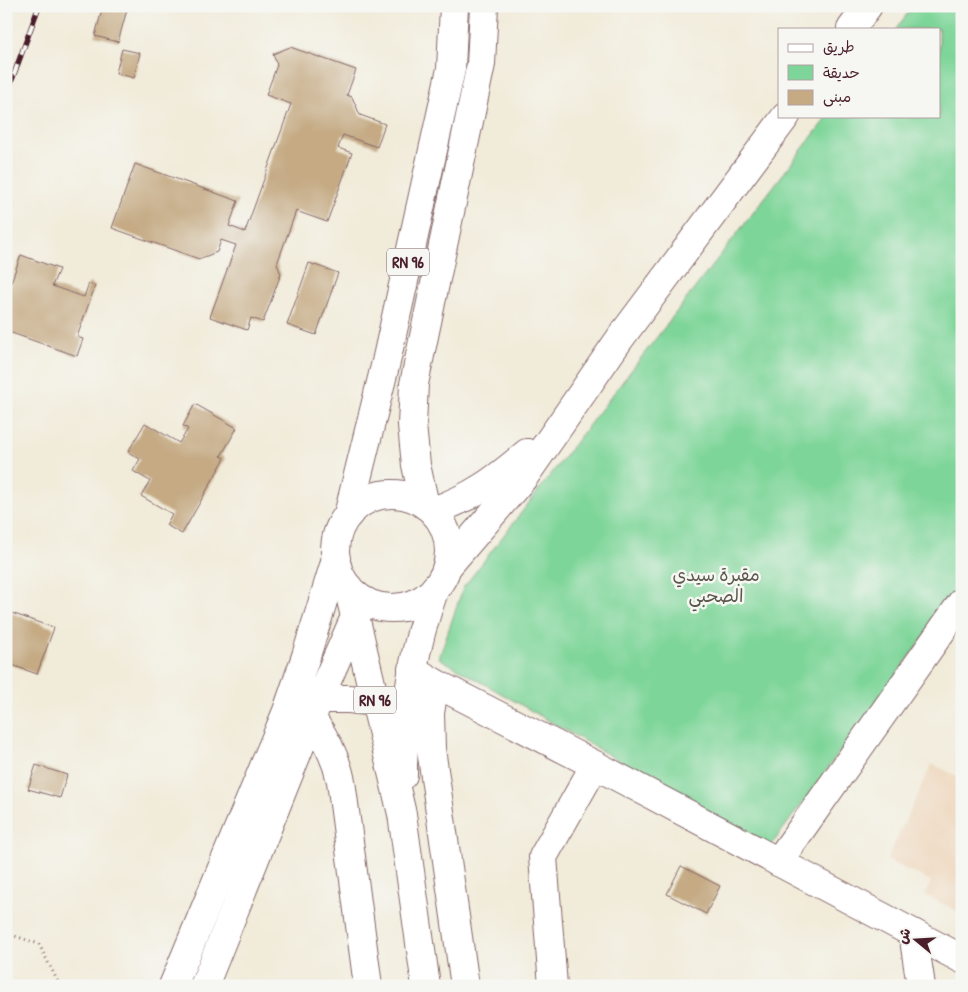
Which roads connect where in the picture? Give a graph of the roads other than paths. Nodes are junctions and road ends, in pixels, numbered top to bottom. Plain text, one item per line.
1 (454, 6) edge
2 (484, 6) edge
3 (868, 6) edge
4 (852, 28) edge
5 (785, 118) edge
6 (557, 429) junction
7 (429, 508) junction
8 (348, 515) junction
9 (336, 559) junction
10 (441, 577) junction
11 (355, 601) junction
12 (962, 602) edge
13 (412, 669) junction
14 (436, 683) junction
15 (376, 702) junction
16 (315, 708) junction
17 (595, 765) junction
18 (402, 814) junction
19 (778, 862) junction
20 (913, 932) junction
21 (962, 959) edge
22 (173, 986) edge
23 (204, 986) edge
24 (368, 986) edge
25 (426, 986) edge
26 (465, 986) edge
27 (553, 986) edge
28 (921, 986) edge

1 - 8 main road, RN 96
2 - 7 main road, RN 96
3 - 4 main road
5 - 6 main road
6 - 7 main road
6 - 10 main road
7 - 8 main road
7 - 10 main road
8 - 9 main road
9 - 11 main road
9 - 22 main road
10 - 11 main road
10 - 13 main road, RN 96
11 - 15 main road, RN 96
11 - 16 main road
12 - 19 main road
13 - 14 main road
13 - 18 main road, RN 96
14 - 17 main road
14 - 26 main road
15 - 16 main road
15 - 18 main road, RN 96
16 - 23 main road
16 - 24 main road
17 - 19 main road
17 - 27 main road
18 - 25 main road, RN 96
19 - 20 main road
20 - 21 main road
20 - 28 main road

